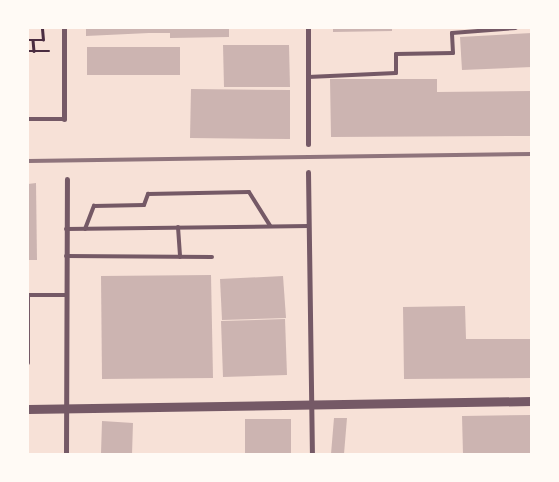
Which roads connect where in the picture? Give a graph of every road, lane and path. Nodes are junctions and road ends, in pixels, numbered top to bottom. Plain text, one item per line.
1 (42, 28) edge
2 (64, 28) edge
3 (308, 28) edge
4 (516, 28) edge
5 (28, 40) edge
6 (33, 40) junction
7 (28, 51) edge
8 (34, 51) junction
9 (49, 51) dead end
10 (308, 76) junction
11 (28, 119) edge
12 (64, 119) joint
13 (308, 144) dead end
14 (308, 172) dead end
15 (67, 179) dead end
16 (270, 226) junction
17 (309, 226) junction
18 (178, 227) junction
19 (66, 229) junction
20 (85, 229) junction
21 (66, 256) junction
22 (180, 257) junction
23 (212, 257) dead end
24 (28, 295) edge
25 (66, 295) junction
26 (28, 363) edge
27 (532, 401) edge
28 (312, 404) junction
29 (66, 408) junction
30 (28, 409) edge
31 (66, 454) edge
32 (312, 454) edge

1 - 6 path
2 - 12 street
3 - 10 street
4 - 10 lane
5 - 6 path
6 - 8 path
7 - 8 path
8 - 9 path
10 - 13 street
11 - 12 lane
14 - 17 street
15 - 19 street
16 - 17 lane
16 - 18 lane
16 - 20 lane
17 - 28 street
18 - 20 lane
18 - 22 lane
19 - 20 lane
19 - 21 street
21 - 22 lane
21 - 25 street
22 - 23 lane
24 - 25 lane
24 - 26 lane
25 - 29 street
27 - 28 street
28 - 29 street
28 - 32 street
29 - 30 street
29 - 31 street

